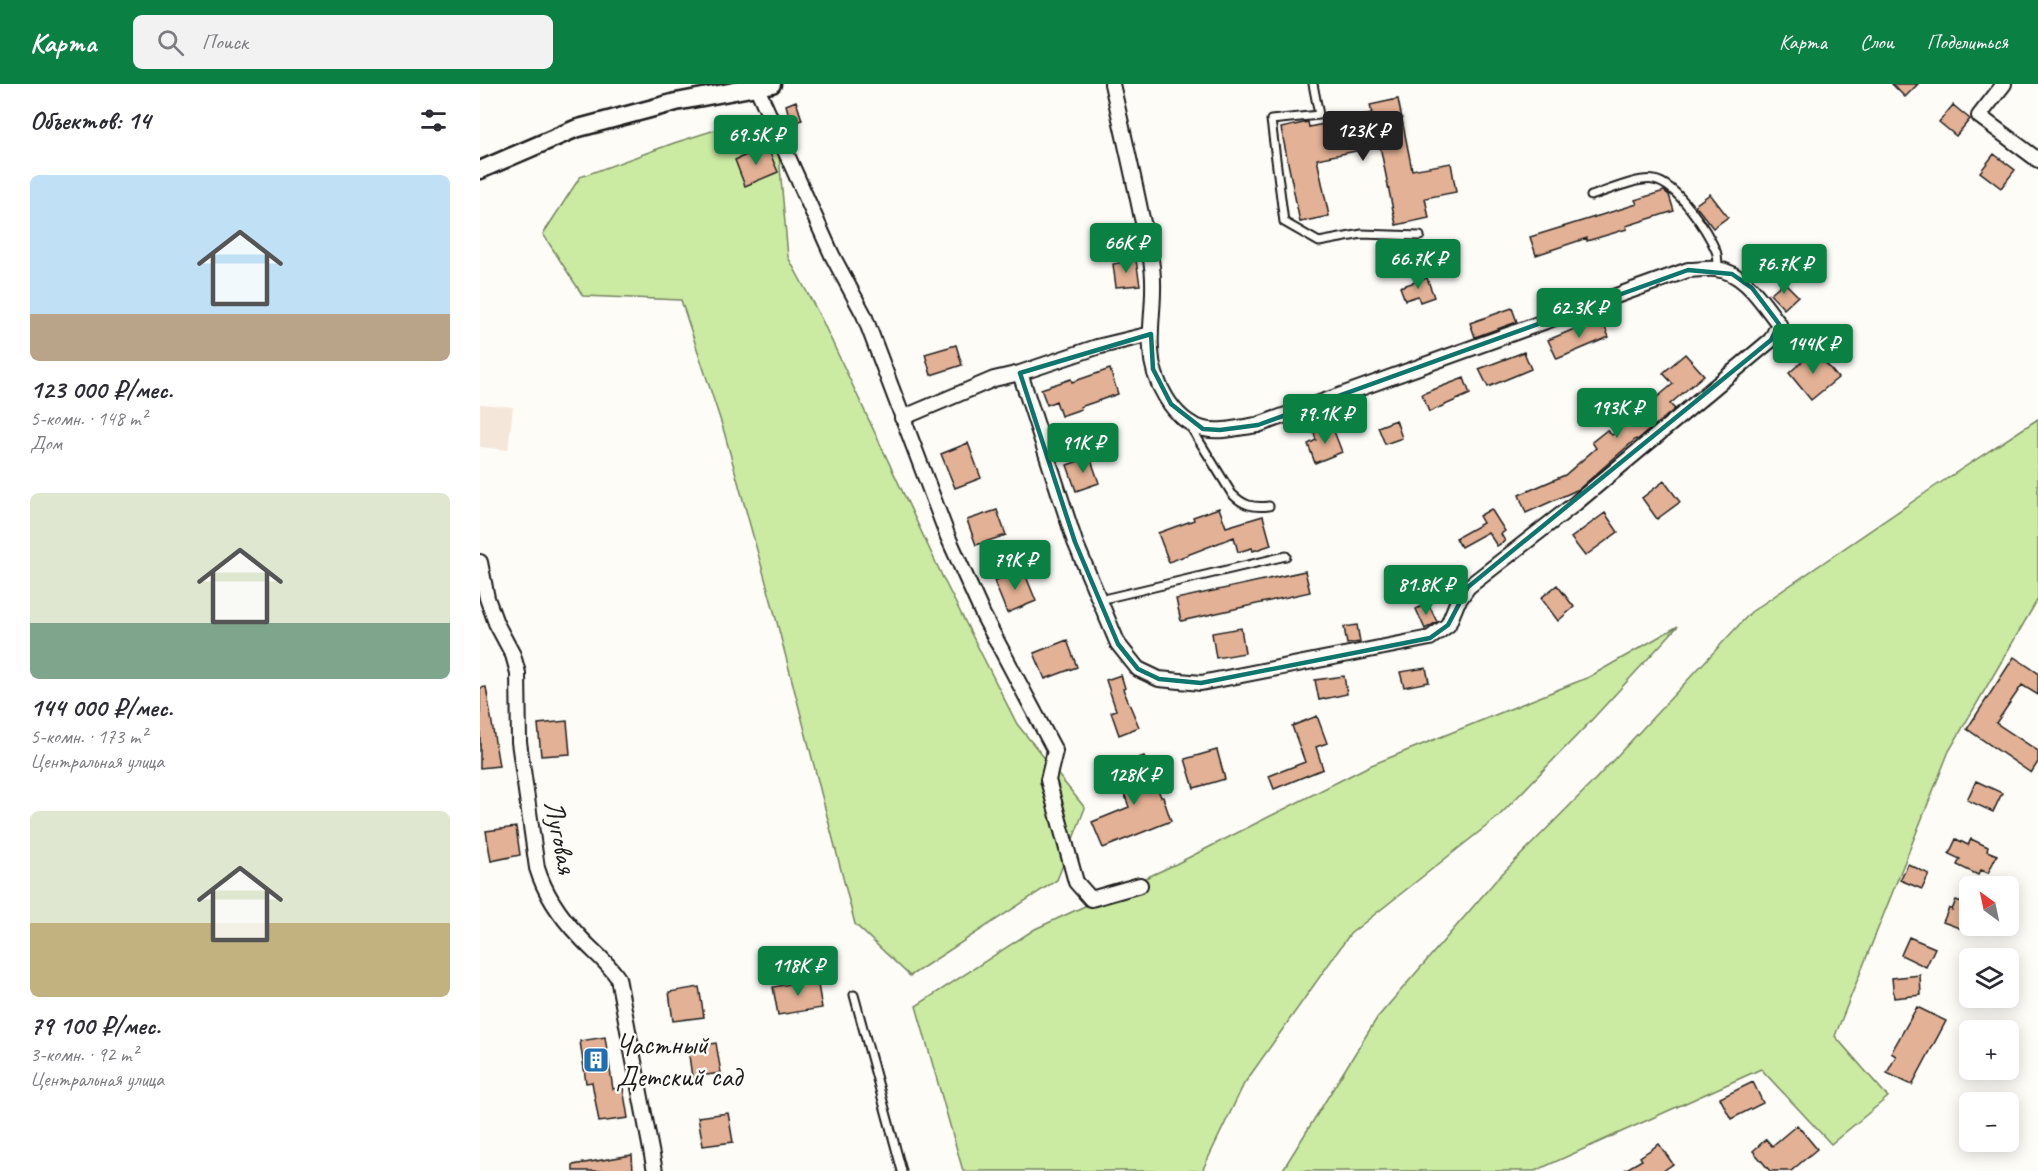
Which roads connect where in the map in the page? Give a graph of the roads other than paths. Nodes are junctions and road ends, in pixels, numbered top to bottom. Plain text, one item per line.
1 (1112, 84) edge
2 (1313, 84) edge
3 (2004, 84) edge
4 (765, 86) edge
5 (2038, 160) edge
6 (480, 170) edge
7 (1592, 196) dead end
8 (1420, 236) dead end
9 (1718, 269) junction
10 (1151, 334) junction
11 (1020, 373) junction
12 (902, 418) junction
13 (1185, 419) junction
14 (1269, 506) dead end
15 (1286, 556) dead end
16 (480, 562) edge
17 (1099, 600) junction
18 (1140, 885) dead end
19 (854, 995) dead end
20 (655, 1171) edge
21 (902, 1171) edge

1 - 10 street
2 - 8 lane
3 - 5 street
4 - 6 street
4 - 12 street
7 - 9 lane
9 - 13 street
9 - 17 street
10 - 11 street
10 - 13 street
11 - 12 street
11 - 17 street
12 - 18 street
13 - 14 lane
15 - 17 lane
16 - 20 street, Луговая
19 - 21 lane

